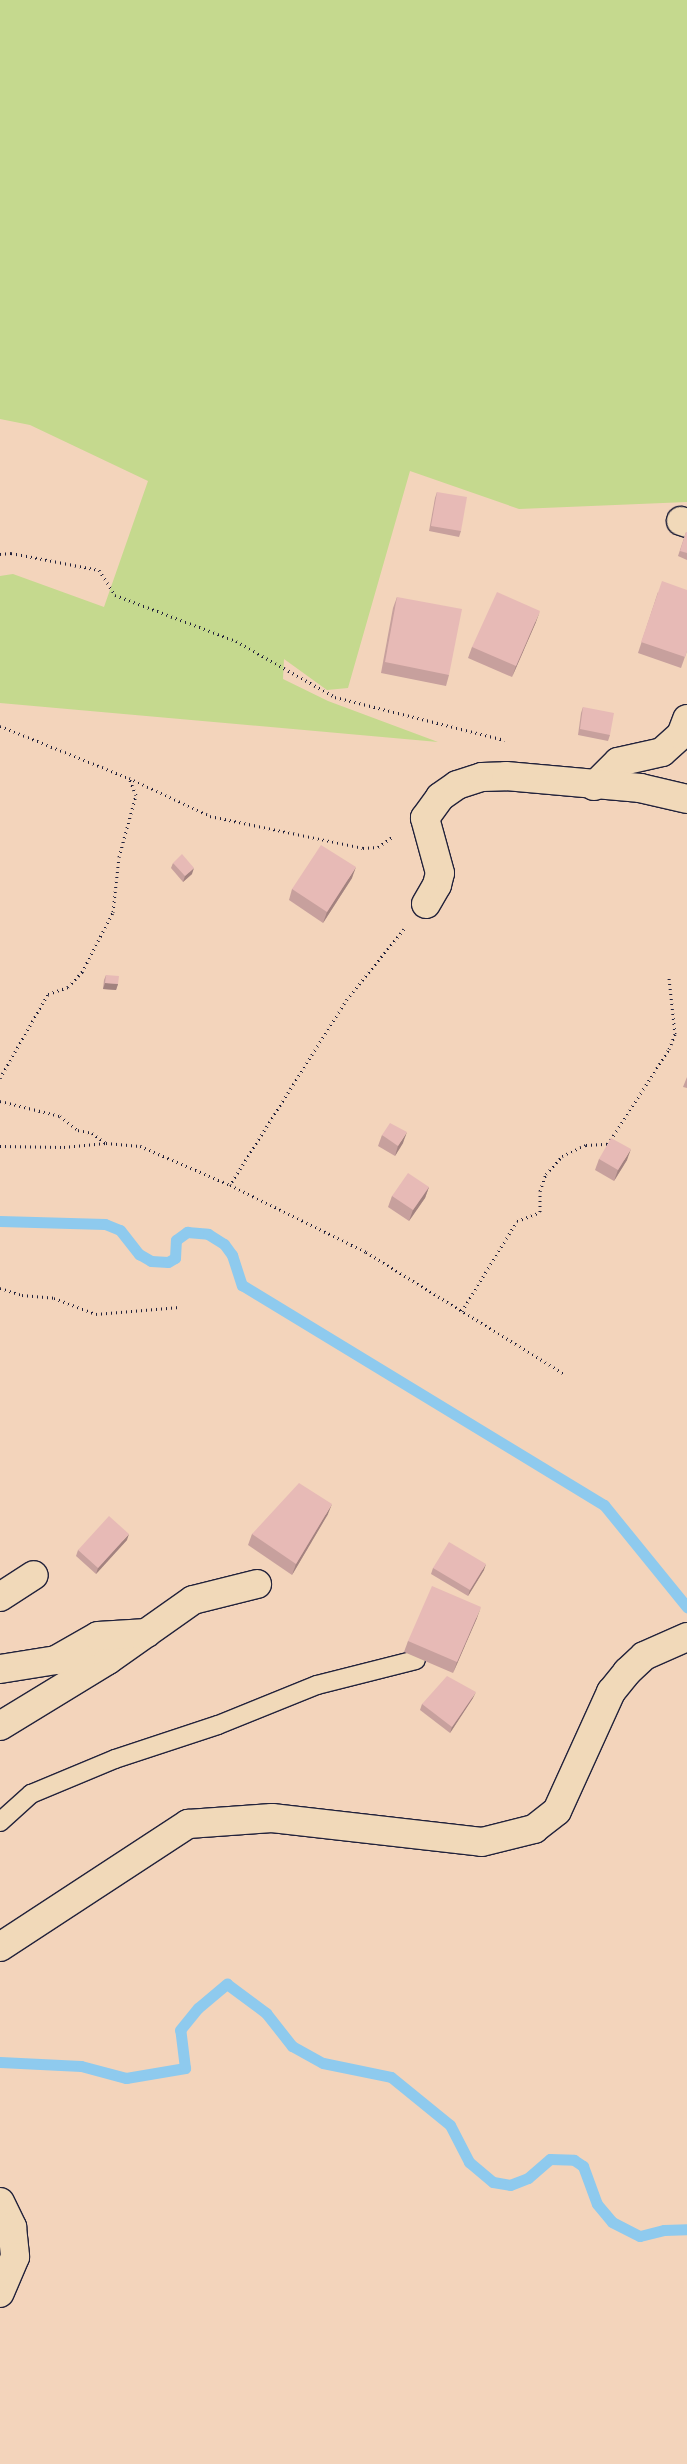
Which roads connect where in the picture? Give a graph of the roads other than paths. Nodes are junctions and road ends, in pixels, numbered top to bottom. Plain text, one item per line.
1 (687, 719) edge
2 (594, 786) junction
3 (687, 800) edge
4 (426, 904) road end
5 (34, 1575) dead end
6 (257, 1584) dead end
7 (0, 1598) edge
8 (147, 1632) junction
9 (687, 1637) edge
10 (416, 1660) edge
11 (0, 1669) edge
12 (0, 1726) edge
13 (0, 1822) edge
14 (0, 1947) edge
15 (0, 2202) edge
16 (0, 2293) edge

1 - 2 street
2 - 3 street
2 - 4 street
5 - 7 street
6 - 8 street
8 - 11 street
8 - 12 street
9 - 14 street
10 - 13 lane
15 - 16 street

